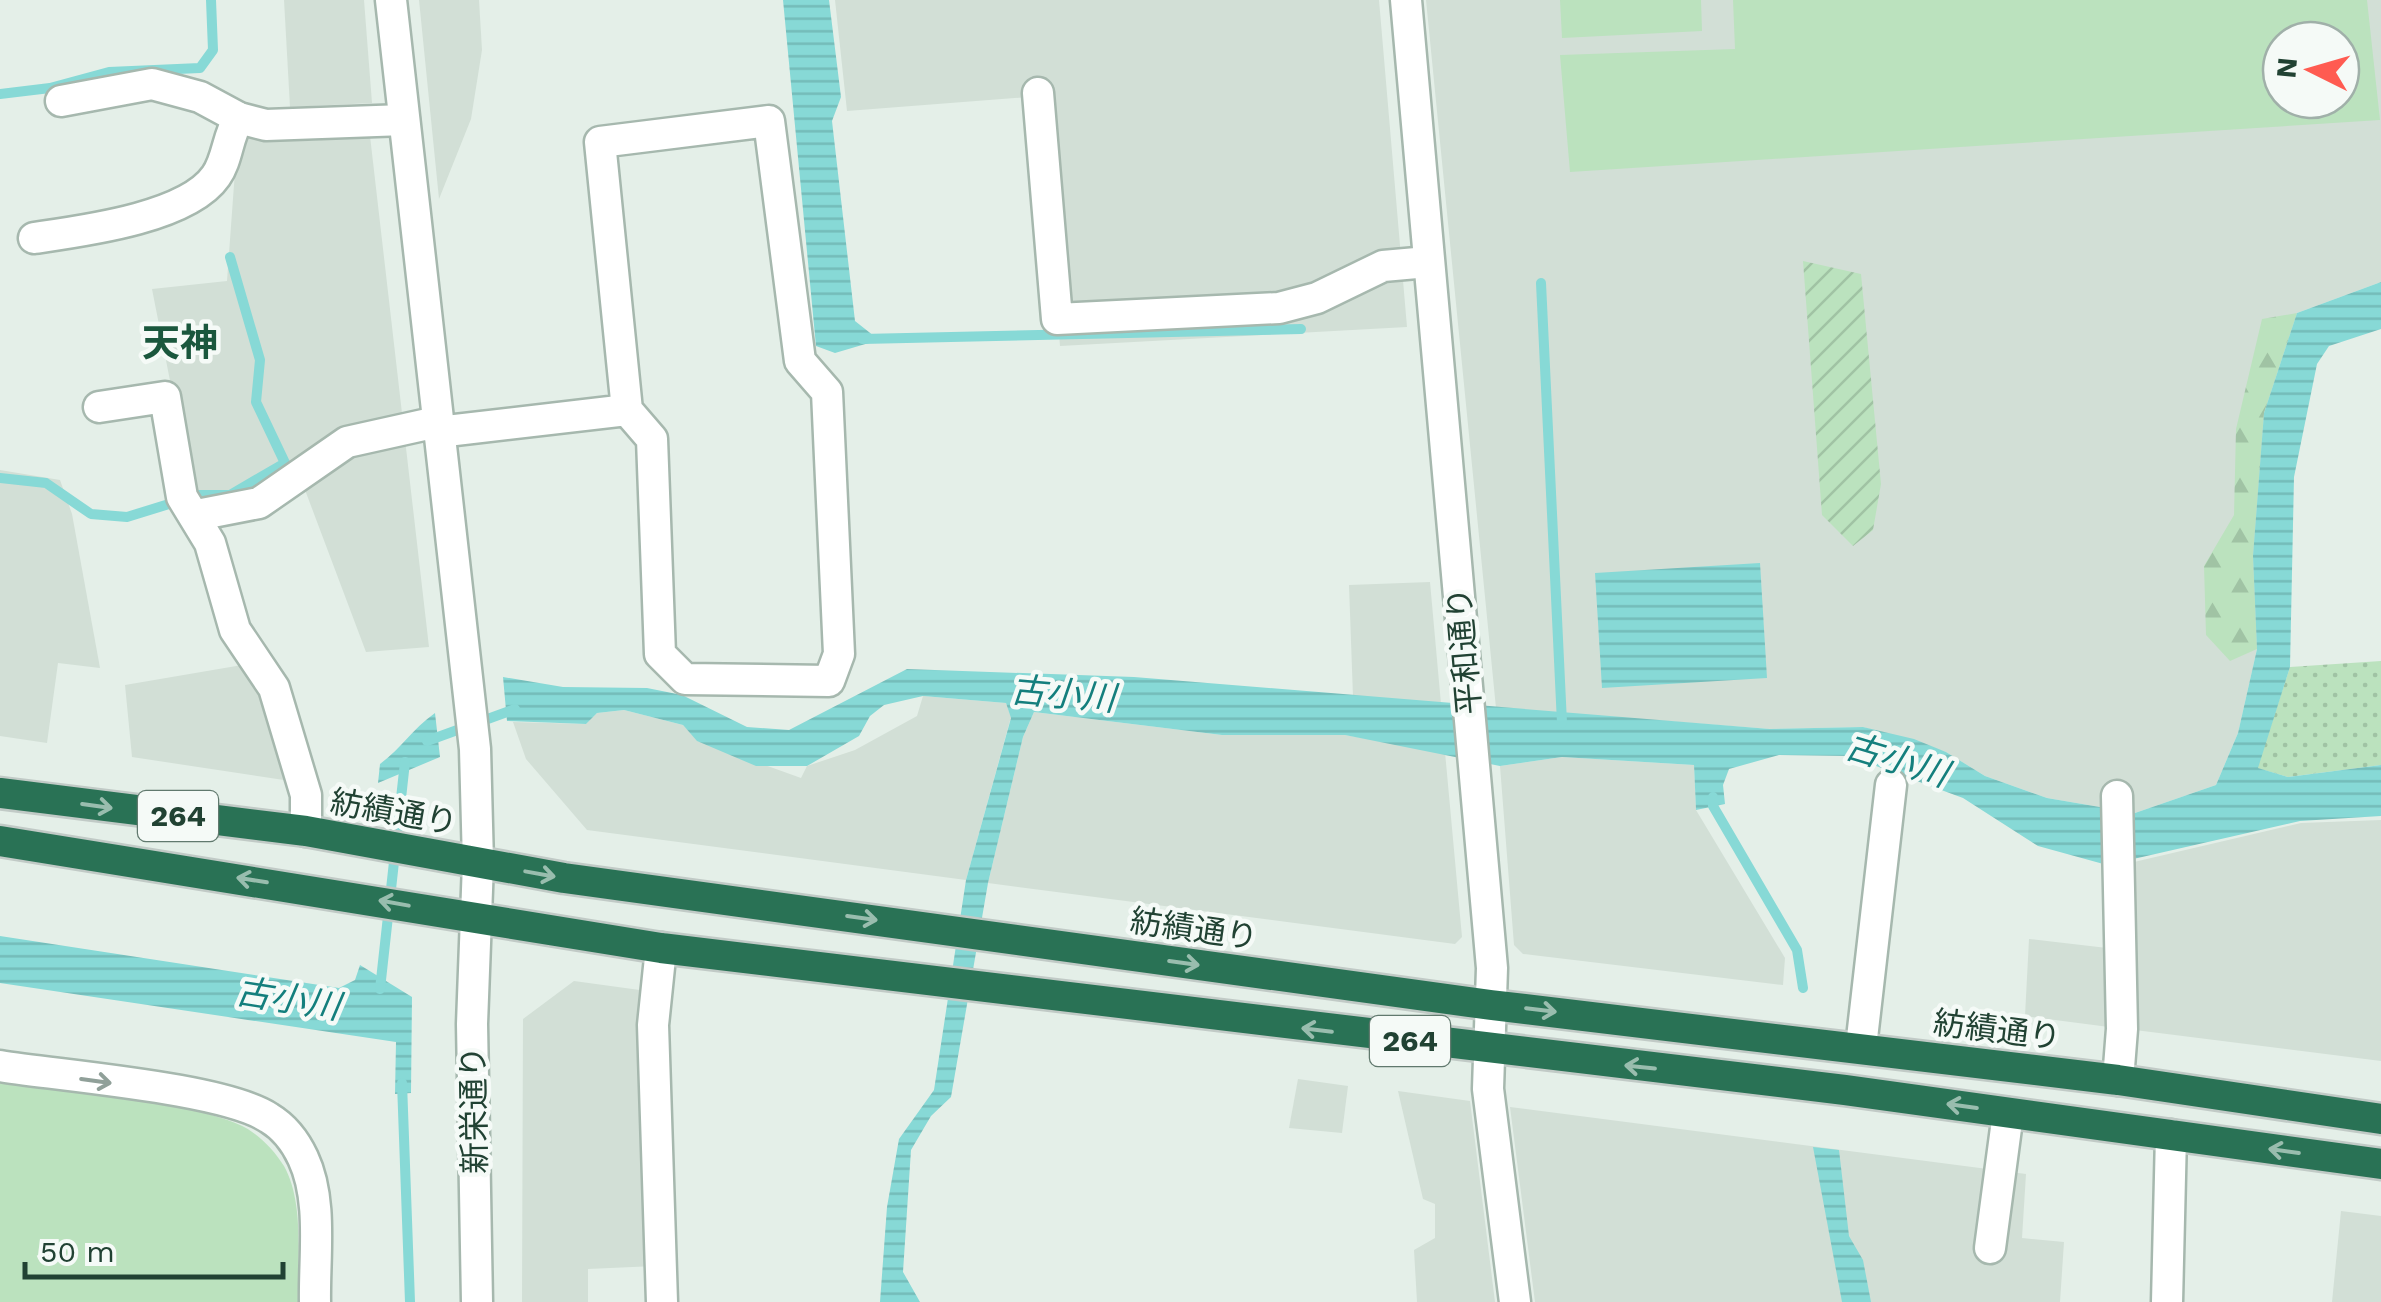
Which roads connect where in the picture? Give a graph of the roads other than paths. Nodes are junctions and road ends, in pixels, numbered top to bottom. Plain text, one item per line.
1 (391, 0) edge
2 (1406, 0) edge
3 (1038, 93) dead end
4 (61, 102) dead end
5 (239, 118) junction
6 (404, 120) junction
7 (34, 238) dead end
8 (1428, 262) junction
9 (99, 407) dead end
10 (627, 410) junction
11 (437, 427) junction
12 (188, 505) junction
13 (1891, 785) dead end
14 (0, 793) edge
15 (2117, 796) dead end
16 (306, 831) junction
17 (0, 841) edge
18 (478, 863) junction
19 (478, 917) junction
20 (661, 948) junction
21 (1491, 1004) junction
22 (1860, 1048) junction
23 (1490, 1051) junction
24 (0, 1066) edge
25 (2118, 1080) junction
26 (2008, 1113) junction
27 (2381, 1119) edge
28 (2171, 1135) junction
29 (2381, 1164) edge
30 (1990, 1248) dead end
31 (315, 1302) edge
32 (477, 1302) edge
33 (662, 1302) edge
34 (1515, 1302) edge
35 (2166, 1302) edge

1 - 6 street, 新栄通り
2 - 8 street, 平和通り
3 - 8 street
4 - 5 street
5 - 6 street
5 - 7 street
6 - 11 street, 新栄通り
8 - 21 street, 平和通り
9 - 12 street
10 - 10 street
10 - 11 street
11 - 12 street
11 - 18 street, 新栄通り
12 - 16 street
13 - 22 street
14 -> 16 highway, 紡績通り / 264
15 - 25 street
16 - 18 highway, 紡績通り / 264
19 -> 17 highway, 264
18 - 19 street, 新栄通り
18 -> 21 highway, 紡績通り / 264
19 - 20 highway, 264
19 - 32 street, 新栄通り
23 -> 20 highway, 264
20 - 33 street
21 -> 22 highway, 紡績通り / 264
21 - 23 street, 平和通り
22 - 25 highway, 紡績通り / 264
26 -> 23 highway, 264
23 - 34 street, 平和通り
24 -> 31 street
25 - 27 highway, 紡績通り / 264
26 - 28 highway, 264
26 - 30 street
29 -> 28 highway, 264
28 - 35 street

